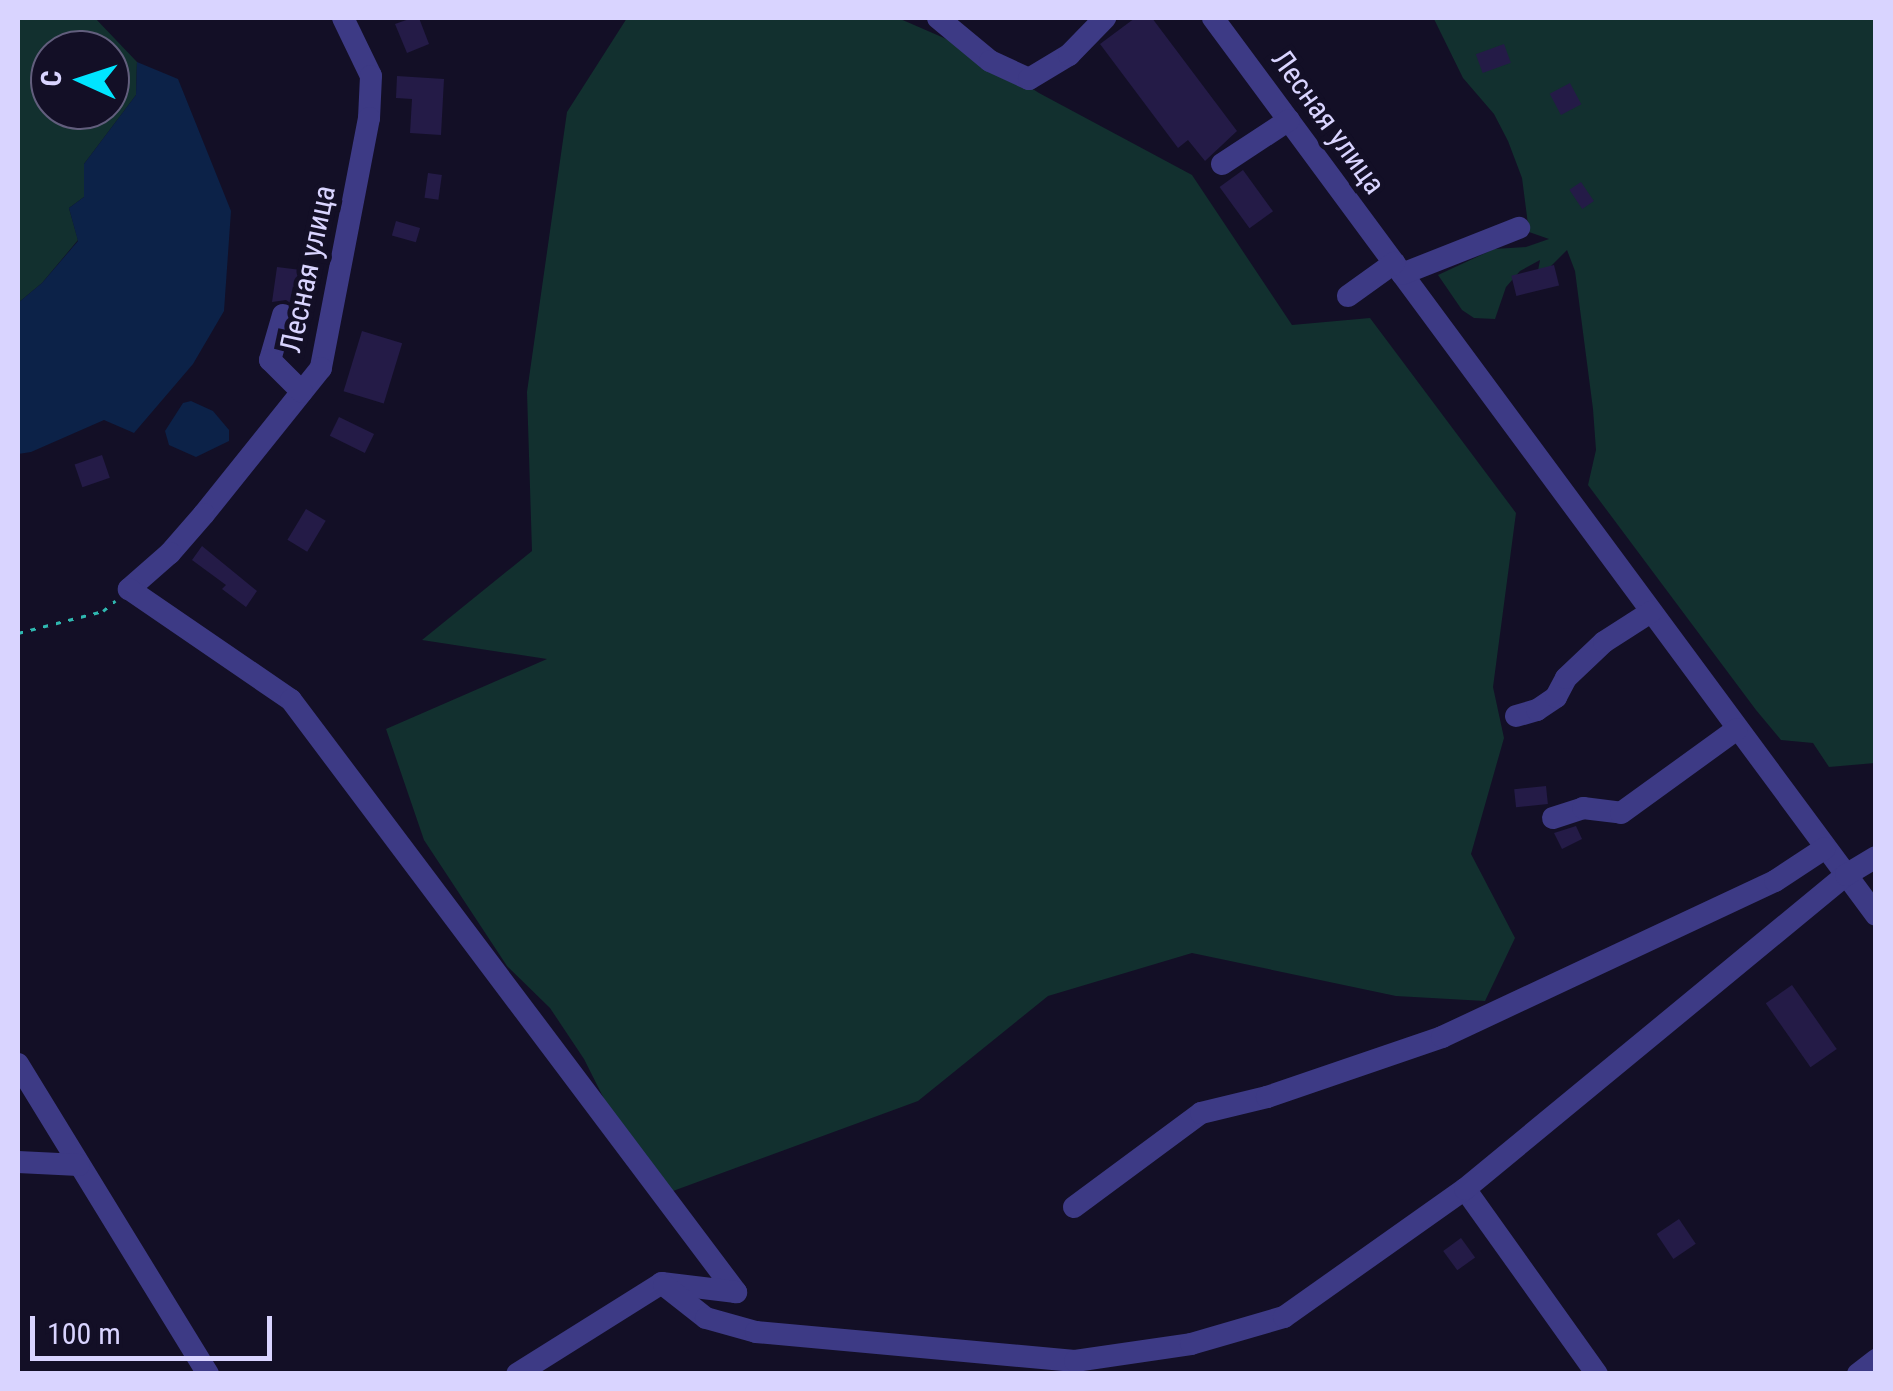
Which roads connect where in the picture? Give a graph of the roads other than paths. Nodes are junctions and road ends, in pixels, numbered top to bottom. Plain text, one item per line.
1 (344, 18) edge
2 (938, 18) edge
3 (1105, 18) edge
4 (1213, 18) edge
5 (1289, 120) junction
6 (1222, 164) dead end
7 (1519, 228) dead end
8 (1398, 269) junction
9 (1348, 296) dead end
10 (283, 315) dead end
11 (302, 392) junction
12 (1651, 612) junction
13 (1516, 716) dead end
14 (1737, 729) junction
15 (1553, 818) dead end
16 (1825, 848) junction
17 (1876, 856) edge
18 (1846, 876) junction
19 (1876, 915) edge
20 (18, 1064) edge
21 (18, 1162) edge
22 (80, 1165) junction
23 (1465, 1189) junction
24 (1074, 1207) dead end
25 (662, 1283) junction
26 (1876, 1360) edge
27 (208, 1374) edge
28 (517, 1374) edge
29 (1597, 1374) edge
30 (1858, 1374) edge

1 - 11 street, Лесная улица
2 - 3 street
4 - 5 street, Лесная улица
5 - 6 street
5 - 8 street, Лесная улица
7 - 8 street
8 - 9 street
8 - 12 street, Лесная улица
10 - 11 street
11 - 25 street, Лесная улица
12 - 13 street
12 - 14 street, Лесная улица
14 - 15 street
14 - 16 street, Лесная улица
16 - 18 street, Лесная улица
16 - 24 street
17 - 18 street
18 - 19 street, Лесная улица
18 - 23 street
20 - 22 street
21 - 22 street
22 - 27 street
23 - 25 street
23 - 29 street
25 - 28 street
26 - 30 street

